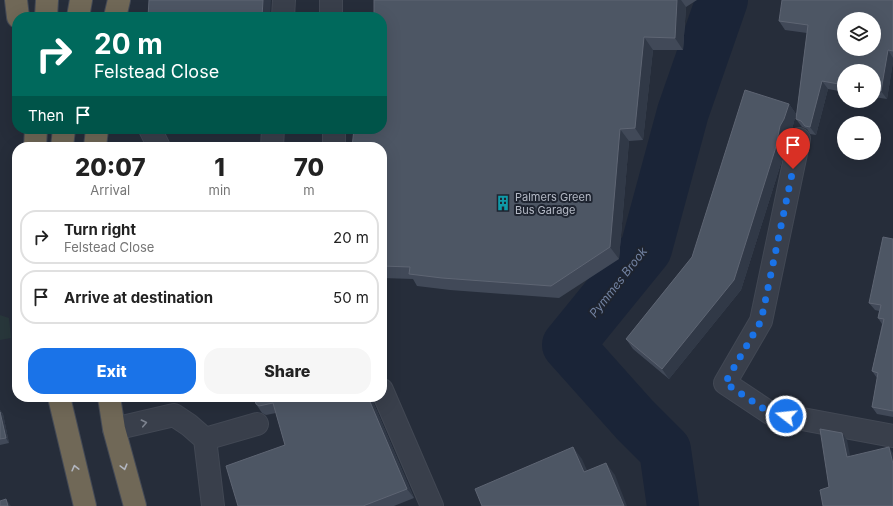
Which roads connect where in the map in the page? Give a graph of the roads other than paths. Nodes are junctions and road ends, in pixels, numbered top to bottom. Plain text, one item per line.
1 (16, 0) edge
2 (47, 0) edge
3 (81, 0) edge
4 (119, 0) edge
5 (284, 0) edge
6 (331, 0) edge
7 (17, 12) edge
8 (46, 12) edge
9 (79, 12) edge
10 (115, 12) edge
11 (283, 12) edge
12 (331, 12) edge
13 (799, 139) dead end
14 (60, 402) edge
15 (110, 402) edge
16 (387, 402) edge
17 (257, 424) dead end
18 (114, 429) junction
19 (893, 436) edge
20 (205, 439) junction
21 (85, 506) edge
22 (135, 506) edge
23 (213, 506) edge
24 (432, 506) edge

1 - 7 highway
2 - 8 highway
3 - 9 highway
4 - 10 highway
5 - 11 street
6 - 12 street
13 - 19 street
21 -> 14 highway
15 - 18 highway
16 - 24 street
17 - 20 street
18 -> 20 street
18 -> 22 highway
20 - 23 street

